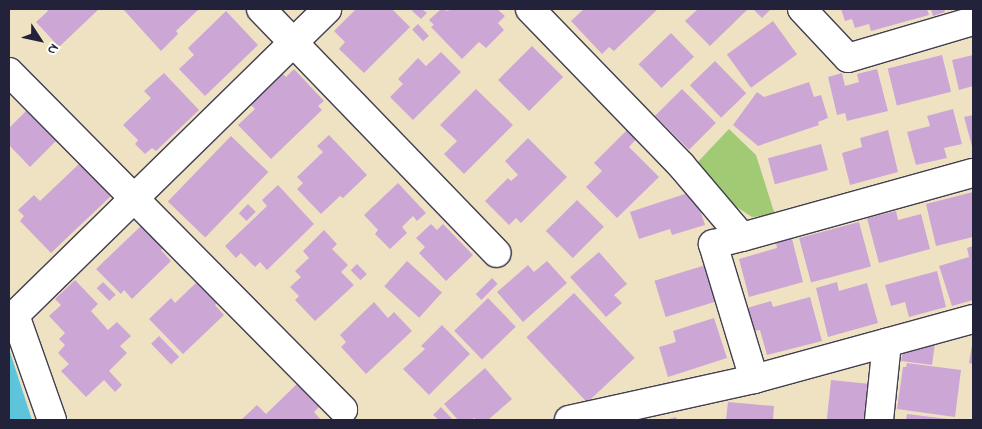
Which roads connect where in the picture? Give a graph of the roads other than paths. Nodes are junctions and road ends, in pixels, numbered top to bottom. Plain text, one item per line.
1 (260, 9) edge
2 (327, 9) edge
3 (530, 9) edge
4 (802, 9) edge
5 (973, 21) edge
6 (293, 42) junction
7 (9, 72) edge
8 (973, 173) edge
9 (134, 198) junction
10 (742, 237) junction
11 (497, 253) dead end
12 (973, 319) edge
13 (886, 342) junction
14 (754, 379) junction
15 (344, 410) dead end
16 (52, 420) edge
17 (569, 420) edge
18 (879, 420) edge

1 - 6 street
2 - 6 street
3 - 10 street
4 - 5 street
6 - 9 street
6 - 11 street
7 - 9 street
8 - 10 street
9 - 15 street
9 - 16 street
10 - 14 street
12 - 13 street
13 - 14 street
13 - 18 street
14 - 17 street

